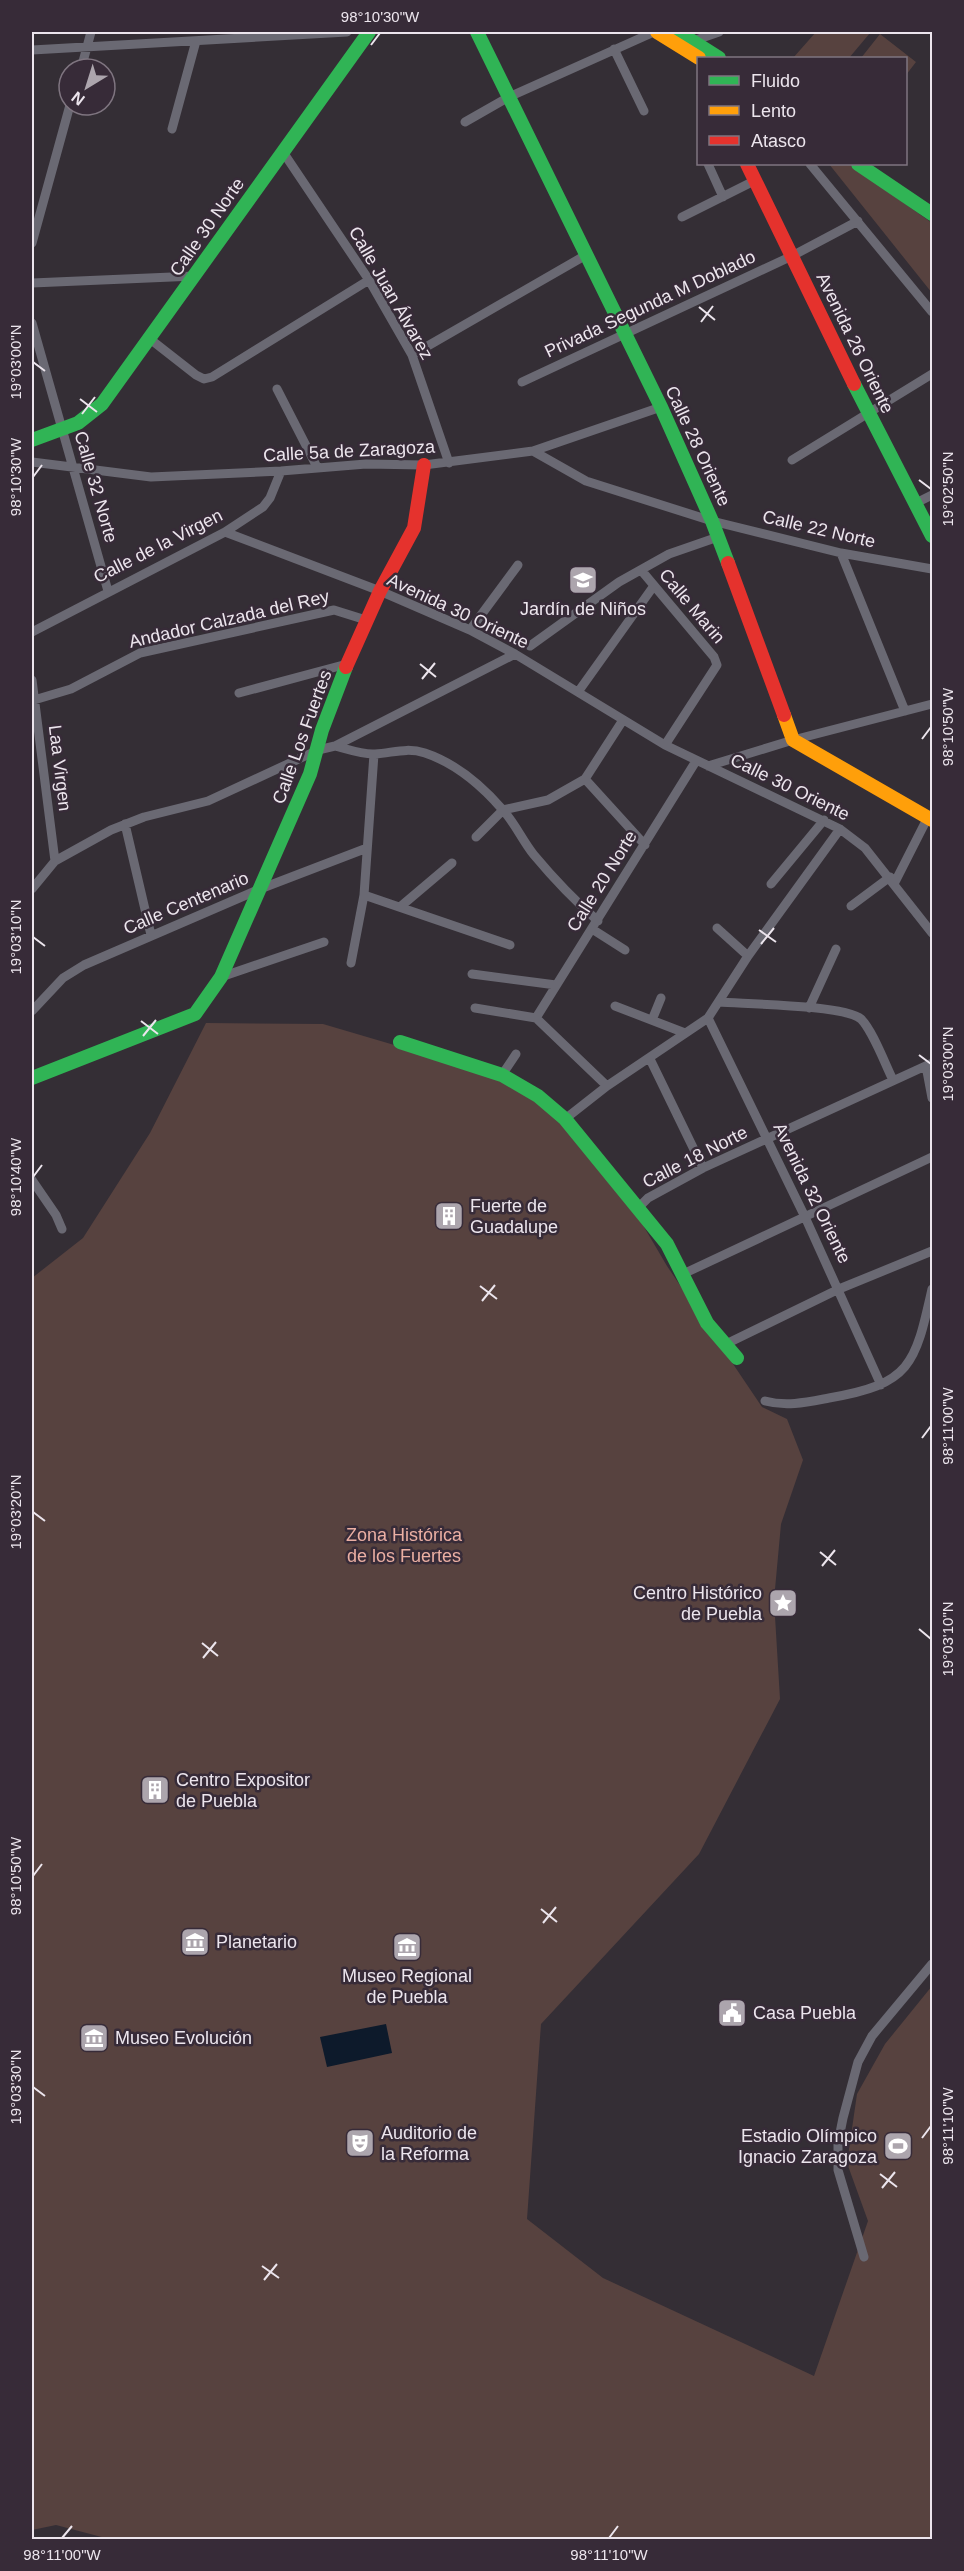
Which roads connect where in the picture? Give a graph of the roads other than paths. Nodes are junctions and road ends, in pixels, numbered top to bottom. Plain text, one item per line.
1 (91, 32) edge
2 (347, 32) edge
3 (477, 32) edge
4 (655, 32) edge
5 (678, 32) edge
6 (719, 32) edge
7 (363, 35) edge
8 (196, 41) junction
9 (87, 47) junction
10 (614, 49) junction
11 (32, 50) edge
12 (695, 51) edge
13 (84, 57) edge
14 (716, 57) edge
15 (509, 97) junction
16 (644, 111) dead end
17 (67, 117) edge
18 (465, 122) dead end
19 (172, 129) dead end
20 (283, 152) junction
21 (708, 165) edge
22 (748, 165) edge
23 (811, 165) edge
24 (860, 165) edge
25 (876, 165) edge
26 (756, 180) junction
27 (723, 197) junction
28 (933, 203) edge
29 (933, 214) edge
30 (682, 217) dead end
31 (858, 220) junction
32 (32, 243) edge
33 (586, 255) junction
34 (792, 256) junction
35 (195, 276) junction
36 (369, 280) junction
37 (32, 284) edge
38 (933, 312) edge
39 (32, 323) edge
40 (625, 334) junction
41 (150, 339) junction
42 (412, 355) junction
43 (933, 374) edge
44 (522, 382) dead end
45 (277, 389) dead end
46 (662, 407) junction
47 (869, 414) junction
48 (63, 429) junction
49 (32, 440) edge
50 (533, 451) junction
51 (792, 460) dead end
52 (32, 462) edge
53 (449, 462) junction
54 (424, 465) junction
55 (74, 466) junction
56 (317, 467) junction
57 (282, 471) junction
58 (933, 495) edge
59 (916, 503) junction
60 (712, 521) junction
61 (225, 532) junction
62 (718, 537) junction
63 (933, 537) edge
64 (841, 553) junction
65 (518, 565) dead end
66 (933, 569) edge
67 (641, 570) junction
68 (653, 587) junction
69 (108, 591) junction
70 (380, 591) junction
71 (366, 620) junction
72 (470, 630) junction
73 (32, 632) edge
74 (530, 646) dead end
75 (516, 654) junction
76 (347, 664) junction
77 (32, 680) edge
78 (578, 692) junction
79 (239, 693) dead end
80 (34, 700) junction
81 (933, 704) edge
82 (905, 711) junction
83 (623, 720) junction
84 (793, 740) junction
85 (665, 745) junction
86 (334, 746) junction
87 (318, 750) junction
88 (374, 754) junction
89 (42, 759) junction
90 (696, 761) junction
91 (32, 762) edge
92 (708, 766) junction
93 (585, 779) junction
94 (503, 810) junction
95 (930, 819) edge
96 (824, 820) junction
97 (125, 824) junction
98 (840, 829) junction
99 (476, 837) dead end
100 (645, 845) junction
101 (367, 848) junction
102 (55, 861) junction
103 (452, 863) dead end
104 (892, 880) junction
105 (771, 884) dead end
106 (32, 889) edge
107 (260, 889) junction
108 (364, 895) junction
109 (851, 906) dead end
110 (400, 908) junction
111 (595, 925) junction
112 (717, 928) dead end
113 (933, 933) edge
114 (152, 935) junction
115 (324, 942) dead end
116 (510, 945) dead end
117 (836, 949) dead end
118 (625, 950) dead end
119 (748, 956) junction
120 (351, 963) dead end
121 (472, 974) dead end
122 (221, 977) junction
123 (556, 985) junction
124 (661, 998) dead end
125 (719, 1002) junction
126 (615, 1006) dead end
127 (475, 1008) dead end
128 (808, 1008) junction
129 (32, 1011) edge
130 (536, 1018) junction
131 (708, 1018) junction
132 (652, 1020) junction
133 (685, 1033) junction
134 (400, 1042) dead end
135 (516, 1054) dead end
136 (650, 1059) junction
137 (929, 1064) edge
138 (502, 1075) junction
139 (32, 1078) edge
140 (894, 1080) junction
141 (607, 1086) junction
142 (933, 1098) edge
143 (565, 1119) junction
144 (768, 1139) junction
145 (933, 1157) edge
146 (703, 1168) junction
147 (32, 1179) edge
148 (638, 1208) junction
149 (805, 1217) junction
150 (62, 1229) dead end
151 (933, 1251) edge
152 (683, 1274) junction
153 (839, 1289) junction
154 (933, 1289) edge
155 (726, 1344) junction
156 (737, 1358) dead end
157 (881, 1385) junction
158 (765, 1401) dead end
159 (933, 1964) edge
160 (864, 2257) dead end

1 - 9 street
2 - 8 street
3 - 15 street, Calle 28 Oriente
4 - 10 street
4 - 12 street
5 - 12 street
6 - 12 street
7 - 20 street, Calle 30 Norte
8 - 9 street
8 - 19 street
9 - 11 street
9 - 13 street
10 - 15 street
10 - 16 street
12 - 14 street
15 - 18 street
15 - 33 street, Calle 28 Oriente
17 - 32 street
20 - 35 street, Calle 30 Norte
20 - 36 street, Calle Juan Álvarez
21 - 27 street
22 - 26 street, Avenida 26 Oriente
23 - 31 street
24 - 29 street
25 - 28 street
26 - 27 street
26 - 34 street, Avenida 26 Oriente
27 - 30 street
31 - 34 street, Privada Segunda M Doblado
31 - 38 street
33 - 40 street, Calle 28 Oriente
33 - 42 street
34 - 40 street, Privada Segunda M Doblado
34 - 47 street, Avenida 26 Oriente
35 - 37 street
35 - 41 street, Calle 30 Norte
36 - 41 street
36 - 42 street, Calle Juan Álvarez
39 - 48 street, Calle 32 Norte
40 - 44 street, Privada Segunda M Doblado
40 - 46 street, Calle 28 Oriente
41 - 48 street, Calle 30 Norte
42 - 53 street, Calle Juan Álvarez
43 - 47 street
45 - 56 street
46 - 50 street, Calle 5a de Zaragoza
46 - 60 street, Calle 28 Oriente
47 - 51 street
47 - 59 street, Avenida 26 Oriente
48 - 49 street, Calle 30 Norte
48 - 55 street, Calle 32 Norte
50 - 53 street, Calle 5a de Zaragoza
50 - 60 street, Calle 22 Norte
52 - 55 street, Calle 5a de Zaragoza
53 - 54 street, Calle 5a de Zaragoza
54 - 56 street, Calle 5a de Zaragoza
54 - 70 street, Calle Los Fuertes
55 - 57 street, Calle 5a de Zaragoza
55 - 69 street, Calle 32 Norte
56 - 57 street, Calle 5a de Zaragoza
57 - 61 street, Calle de la Virgen
58 - 59 street
59 - 63 street, Avenida 26 Oriente
60 - 62 street, Calle 28 Oriente
60 - 64 street, Calle 22 Norte
61 - 69 street, Calle de la Virgen
61 - 70 street, Avenida 30 Oriente
62 - 67 street
62 - 84 street, Calle 28 Oriente
64 - 66 street, Calle 22 Norte
64 - 82 street
65 - 72 street
67 - 68 street, Calle Marin
67 - 74 street
68 - 78 street
68 - 85 street, Calle Marin
69 - 73 street, Calle de la Virgen
70 - 71 street, Calle Los Fuertes
70 - 72 street, Avenida 30 Oriente
71 - 76 street, Calle Los Fuertes
71 - 80 street, Andador Calzada del Rey
72 - 75 street, Avenida 30 Oriente
75 - 78 street, Avenida 30 Oriente
75 - 86 street
76 - 79 street
76 - 87 street, Calle Los Fuertes
77 - 80 street, Laa Virgen
78 - 83 street, Avenida 30 Oriente
80 - 89 street, Laa Virgen
81 - 82 street
82 - 84 street
83 - 85 street, Avenida 30 Oriente
83 - 93 street
84 - 92 street
84 - 95 street
85 - 90 street, Calle 30 Oriente
86 - 87 street
86 - 88 street
87 - 97 street
87 - 107 street, Calle Los Fuertes
88 - 94 street
88 - 101 street
89 - 91 street
89 - 102 street, Laa Virgen
90 - 92 street, Calle 30 Oriente
90 - 100 street, Calle 20 Norte
92 - 96 street, Calle 30 Oriente
93 - 94 street
93 - 100 street
94 - 99 street
94 - 111 street
95 - 104 street
96 - 98 street, Calle 30 Oriente
96 - 105 street
97 - 102 street
97 - 114 street
98 - 104 street, Calle 30 Oriente
98 - 119 street
100 - 111 street, Calle 20 Norte
101 - 107 street, Calle Centenario
101 - 108 street
102 - 106 street
103 - 110 street
104 - 109 street
104 - 113 street, Calle 30 Oriente
107 - 114 street, Calle Centenario
107 - 122 street, Calle Los Fuertes
108 - 110 street
108 - 120 street
110 - 116 street
111 - 118 street
111 - 123 street, Calle 20 Norte
112 - 119 street
114 - 129 street, Calle Centenario
115 - 122 street
117 - 128 street
119 - 125 street
121 - 123 street
122 - 139 street, Calle Los Fuertes
123 - 130 street, Calle 20 Norte
124 - 132 street
125 - 128 street
125 - 131 street
126 - 132 street
127 - 130 street
128 - 140 street
130 - 141 street
131 - 133 street
131 - 144 street, Avenida 32 Oriente
132 - 133 street
133 - 136 street
134 - 138 street
135 - 138 street
136 - 141 street
136 - 146 street
137 - 140 street, Calle 18 Norte
137 - 142 street
138 - 143 street
140 - 144 street, Calle 18 Norte
141 - 143 street
143 - 148 street
144 - 146 street, Calle 18 Norte
144 - 149 street, Avenida 32 Oriente
145 - 149 street
146 - 148 street, Calle 18 Norte
147 - 150 street
148 - 152 street
149 - 152 street
149 - 153 street, Avenida 32 Oriente
151 - 153 street
152 - 155 street
153 - 155 street
153 - 157 street, Avenida 32 Oriente
154 - 157 street
155 - 156 street
157 - 158 street
159 - 160 street

